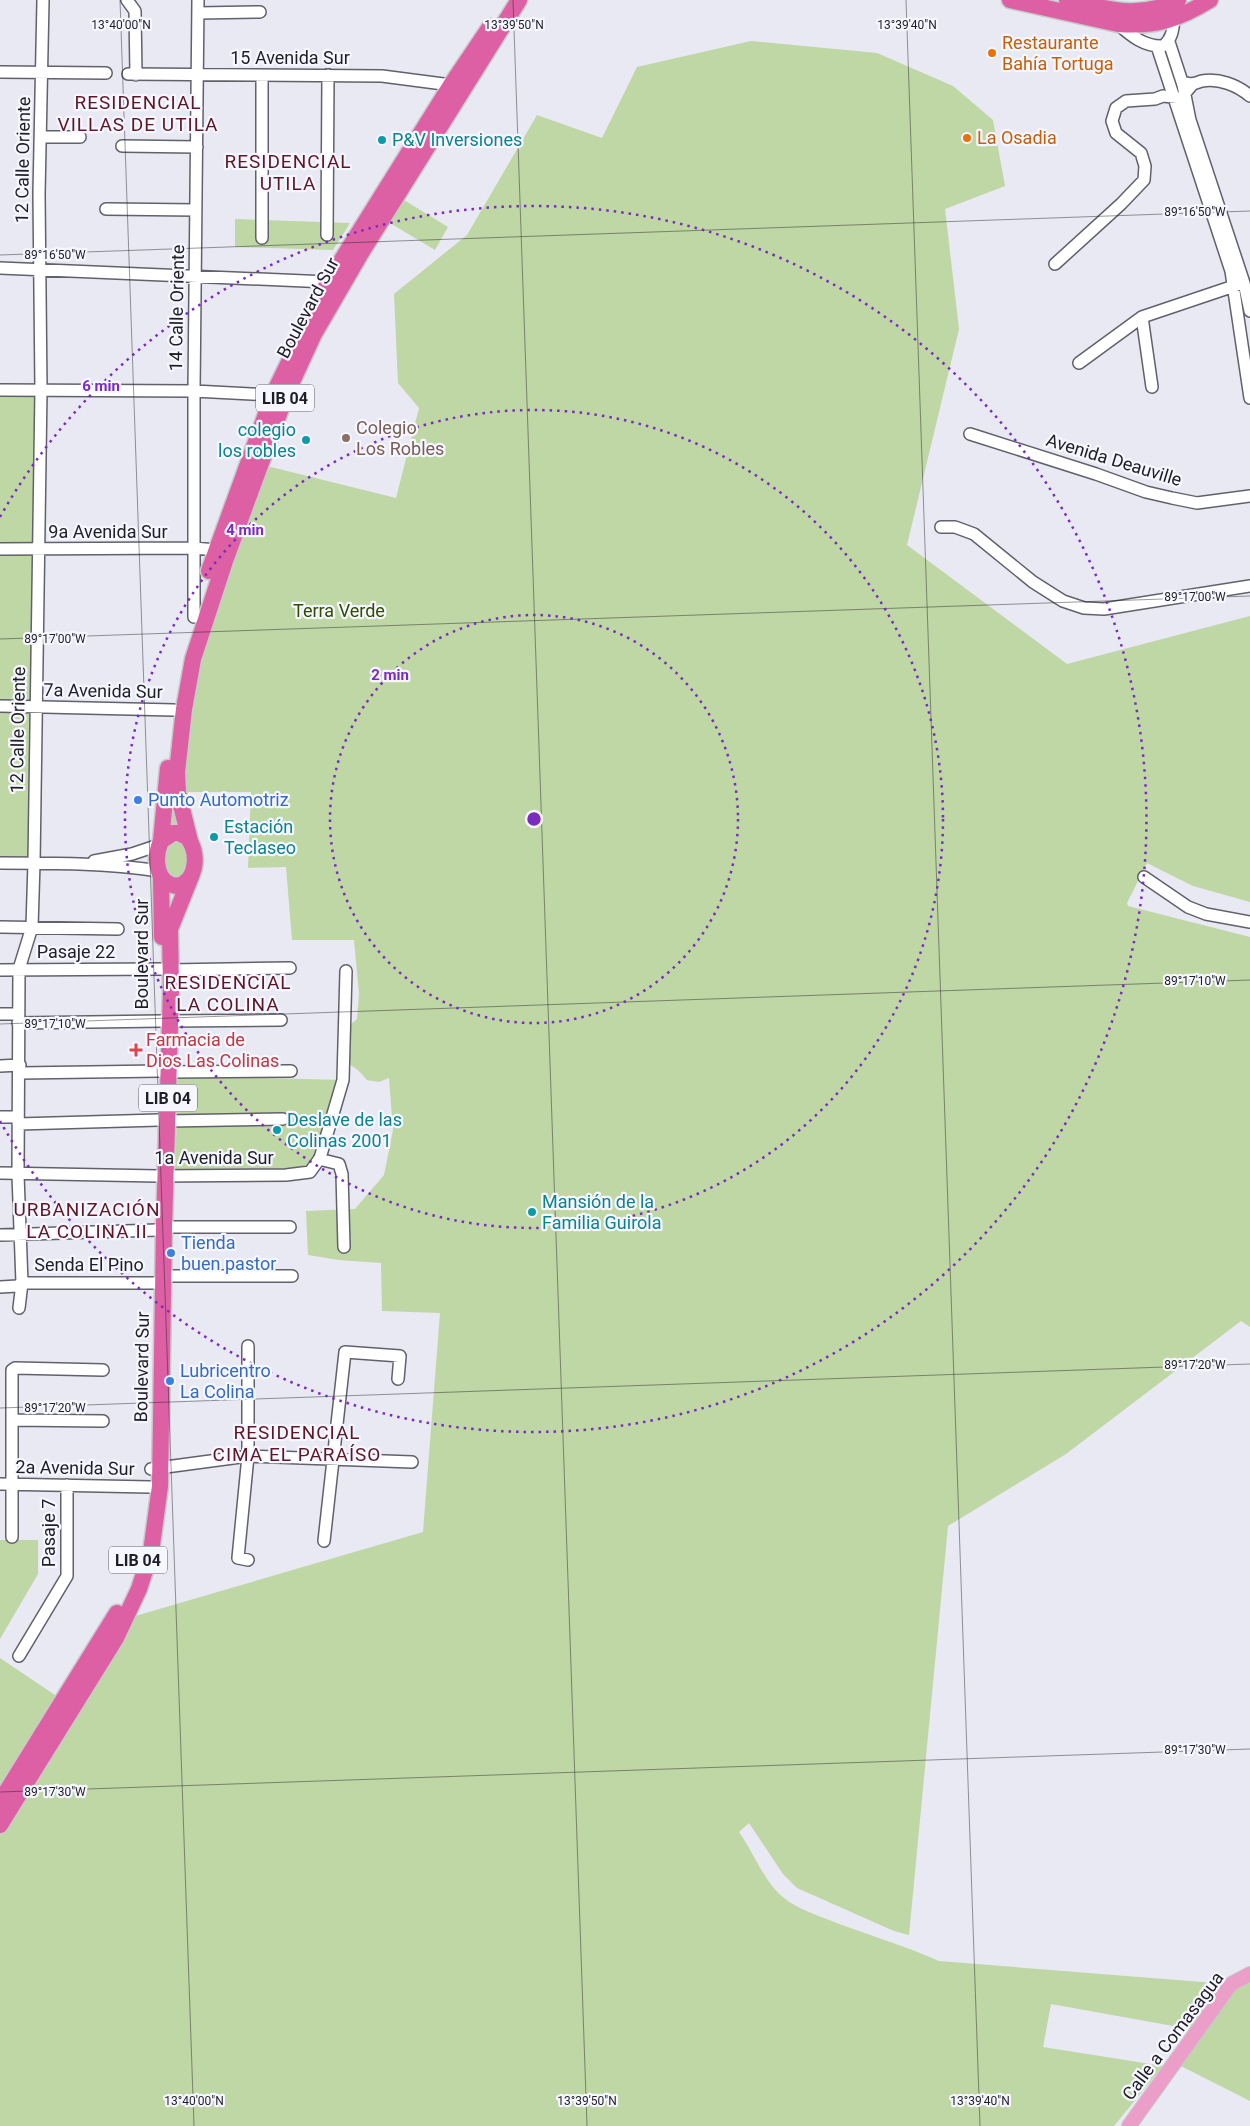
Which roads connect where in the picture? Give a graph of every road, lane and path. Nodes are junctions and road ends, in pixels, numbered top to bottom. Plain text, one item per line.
1 (43, 0) edge
2 (127, 0) edge
3 (198, 0) edge
4 (508, 0) edge
5 (519, 0) edge
6 (1010, 0) edge
7 (1068, 0) edge
8 (1178, 0) edge
9 (1210, 0) edge
10 (260, 12) dead end
11 (198, 13) junction
12 (1174, 19) junction
13 (1118, 24) junction
14 (1169, 42) junction
15 (1157, 46) junction
16 (41, 71) junction
17 (0, 72) edge
18 (106, 73) dead end
19 (328, 75) junction
20 (198, 76) junction
21 (262, 76) junction
22 (1187, 83) junction
23 (451, 85) junction
24 (1173, 94) junction
25 (1250, 96) edge
26 (80, 136) dead end
27 (41, 137) junction
28 (122, 146) dead end
29 (197, 147) junction
30 (106, 209) dead end
31 (196, 210) junction
32 (327, 235) dead end
33 (262, 238) dead end
34 (1055, 264) dead end
35 (0, 268) edge
36 (40, 270) junction
37 (195, 275) junction
38 (328, 282) junction
39 (1242, 283) edge
40 (1250, 311) edge
41 (1142, 316) junction
42 (1079, 363) dead end
43 (1152, 387) dead end
44 (0, 390) edge
45 (41, 390) junction
46 (194, 391) junction
47 (273, 395) junction
48 (1250, 398) edge
49 (970, 434) dead end
50 (1250, 496) edge
51 (941, 527) dead end
52 (194, 548) junction
53 (0, 549) edge
54 (40, 550) junction
55 (216, 550) junction
56 (1250, 586) edge
57 (194, 617) junction
58 (1, 706) edge
59 (36, 707) junction
60 (174, 710) junction
61 (190, 841) junction
62 (160, 843) junction
63 (0, 863) edge
64 (34, 863) junction
65 (82, 863) junction
66 (160, 874) junction
67 (192, 874) junction
68 (1144, 877) dead end
69 (1250, 922) edge
70 (0, 927) edge
71 (32, 927) junction
72 (118, 929) dead end
73 (290, 968) dead end
74 (19, 969) junction
75 (167, 969) junction
76 (0, 970) edge
77 (346, 971) dead end
78 (0, 1014) edge
79 (18, 1018) junction
80 (281, 1020) dead end
81 (166, 1021) junction
82 (0, 1066) edge
83 (20, 1069) junction
84 (291, 1071) dead end
85 (165, 1072) junction
86 (0, 1117) edge
87 (283, 1119) dead end
88 (18, 1120) junction
89 (163, 1120) junction
90 (319, 1159) junction
91 (0, 1174) edge
92 (18, 1175) junction
93 (162, 1175) junction
94 (290, 1227) dead end
95 (161, 1229) junction
96 (0, 1235) edge
97 (20, 1235) junction
98 (344, 1247) dead end
99 (292, 1276) dead end
100 (159, 1280) junction
101 (22, 1283) junction
102 (0, 1287) edge
103 (19, 1308) dead end
104 (248, 1346) dead end
105 (103, 1370) dead end
106 (398, 1378) dead end
107 (12, 1420) junction
108 (103, 1421) dead end
109 (248, 1456) junction
110 (334, 1458) junction
111 (412, 1462) dead end
112 (156, 1468) junction
113 (6, 1484) edge
114 (67, 1485) junction
115 (150, 1486) junction
116 (12, 1537) dead end
117 (324, 1541) dead end
118 (248, 1560) dead end
119 (18, 1656) dead end
120 (0, 1802) edge
121 (0, 1825) edge
122 (1250, 1974) edge
123 (1130, 2126) edge

1 - 16 street, 12 Calle Oriente
2 - 20 street, 15 Avenida Sur
3 - 11 street, 14 Calle Oriente
4 - 23 highway, Boulevard Sur / LIB 04
5 - 61 highway, Boulevard Sur / LIB 04
6 - 13 highway
7 - 8 highway
9 - 12 highway
10 - 11 street
11 - 20 street, 14 Calle Oriente
12 - 13 highway
12 - 14 street
13 - 15 street
14 - 15 street
14 - 22 street
15 - 24 street
16 - 17 street
16 - 18 street
16 - 27 street, 12 Calle Oriente
19 - 21 street, 15 Avenida Sur
19 - 23 street, 15 Avenida Sur
19 - 32 street
20 - 21 street, 15 Avenida Sur
20 - 29 street, 14 Calle Oriente
21 - 33 street
22 - 24 street
22 - 24 street
22 - 25 street
23 - 38 highway, Boulevard Sur / LIB 04
24 - 34 street
24 - 39 street
26 - 27 street
27 - 36 street, 12 Calle Oriente
28 - 29 street
29 - 31 street, 14 Calle Oriente
30 - 31 street
31 - 37 street, 14 Calle Oriente
35 - 36 street
36 - 37 street
36 - 45 street, 12 Calle Oriente
37 - 38 street
37 - 46 street, 14 Calle Oriente
38 - 47 highway, Boulevard Sur / LIB 04
39 - 40 street
39 - 41 street
39 - 48 street
41 - 42 street
41 - 43 street
44 - 45 street
45 - 46 street
45 - 54 street, 12 Calle Oriente
46 - 47 street
46 - 52 street, 14 Calle Oriente
47 - 55 highway, Boulevard Sur / LIB 04
49 - 50 street, Avenida Deauville
51 - 56 street
52 - 54 street, 9a Avenida Sur
52 - 55 street, 9a Avenida Sur
52 - 57 street, 14 Calle Oriente
53 - 54 street, 9a Avenida Sur
54 - 59 street, 12 Calle Oriente
55 - 57 highway, Boulevard Sur / LIB 04
57 - 60 highway, Boulevard Sur / LIB 04
58 - 59 street, 7a Avenida Sur
59 - 60 street, 7a Avenida Sur
59 - 64 street, 12 Calle Oriente
60 - 62 highway, Boulevard Sur / LIB 04
61 - 62 highway
61 - 67 highway, LIB 04
62 - 65 street
62 - 66 highway, LIB 04
63 - 64 street
64 - 65 street
64 - 71 street, 12 Calle Oriente
65 - 66 street
66 - 67 highway
66 - 75 highway, Boulevard Sur / LIB 04
67 - 75 highway, Boulevard Sur / LIB 04
68 - 69 street
70 - 71 street
71 - 72 street
71 - 74 street, 12 Calle Oriente
73 - 75 street, Pasaje 22
74 - 75 street, Pasaje 22
74 - 76 street
74 - 79 street, 12 Calle Oriente
75 - 81 highway, Boulevard Sur / LIB 04
77 - 90 street
78 - 79 street
79 - 81 street
79 - 83 street, 12 Calle Oriente
80 - 81 street
81 - 85 highway, Boulevard Sur / LIB 04
82 - 83 street
83 - 85 street
83 - 88 street, 12 Calle Oriente
84 - 85 street
85 - 89 highway, Boulevard Sur / LIB 04
86 - 88 street
87 - 89 street
88 - 89 street
88 - 92 street, 12 Calle Oriente
89 - 93 highway, Boulevard Sur / LIB 04
90 - 93 street, 1a Avenida Sur
90 - 98 street
91 - 92 street, 1a Avenida Sur
92 - 93 street, 1a Avenida Sur
92 - 97 street, 12 Calle Oriente
93 - 95 highway, Boulevard Sur / LIB 04
94 - 95 street
95 - 97 street
95 - 100 highway, Boulevard Sur / LIB 04
96 - 97 street
97 - 101 street, 12 Calle Oriente
99 - 100 street, Senda El Pino
100 - 101 street, Senda El Pino
100 - 112 highway, Boulevard Sur / LIB 04
101 - 102 street, Senda El Pino
101 - 103 street, 12 Calle Oriente
104 - 109 street
105 - 107 street
106 - 110 street
107 - 108 street
107 - 113 street
109 - 110 street
109 - 112 street
109 - 118 street
110 - 111 street
110 - 117 street
112 - 115 highway, Boulevard Sur / LIB 04
112 - 121 highway, Boulevard Sur / LIB 04
113 - 114 street, 2a Avenida Sur
113 - 116 street
114 - 115 street, 2a Avenida Sur
114 - 119 street, Pasaje 7
115 - 120 highway, Boulevard Sur / LIB 04
122 - 123 main road, Calle a Comasagua

